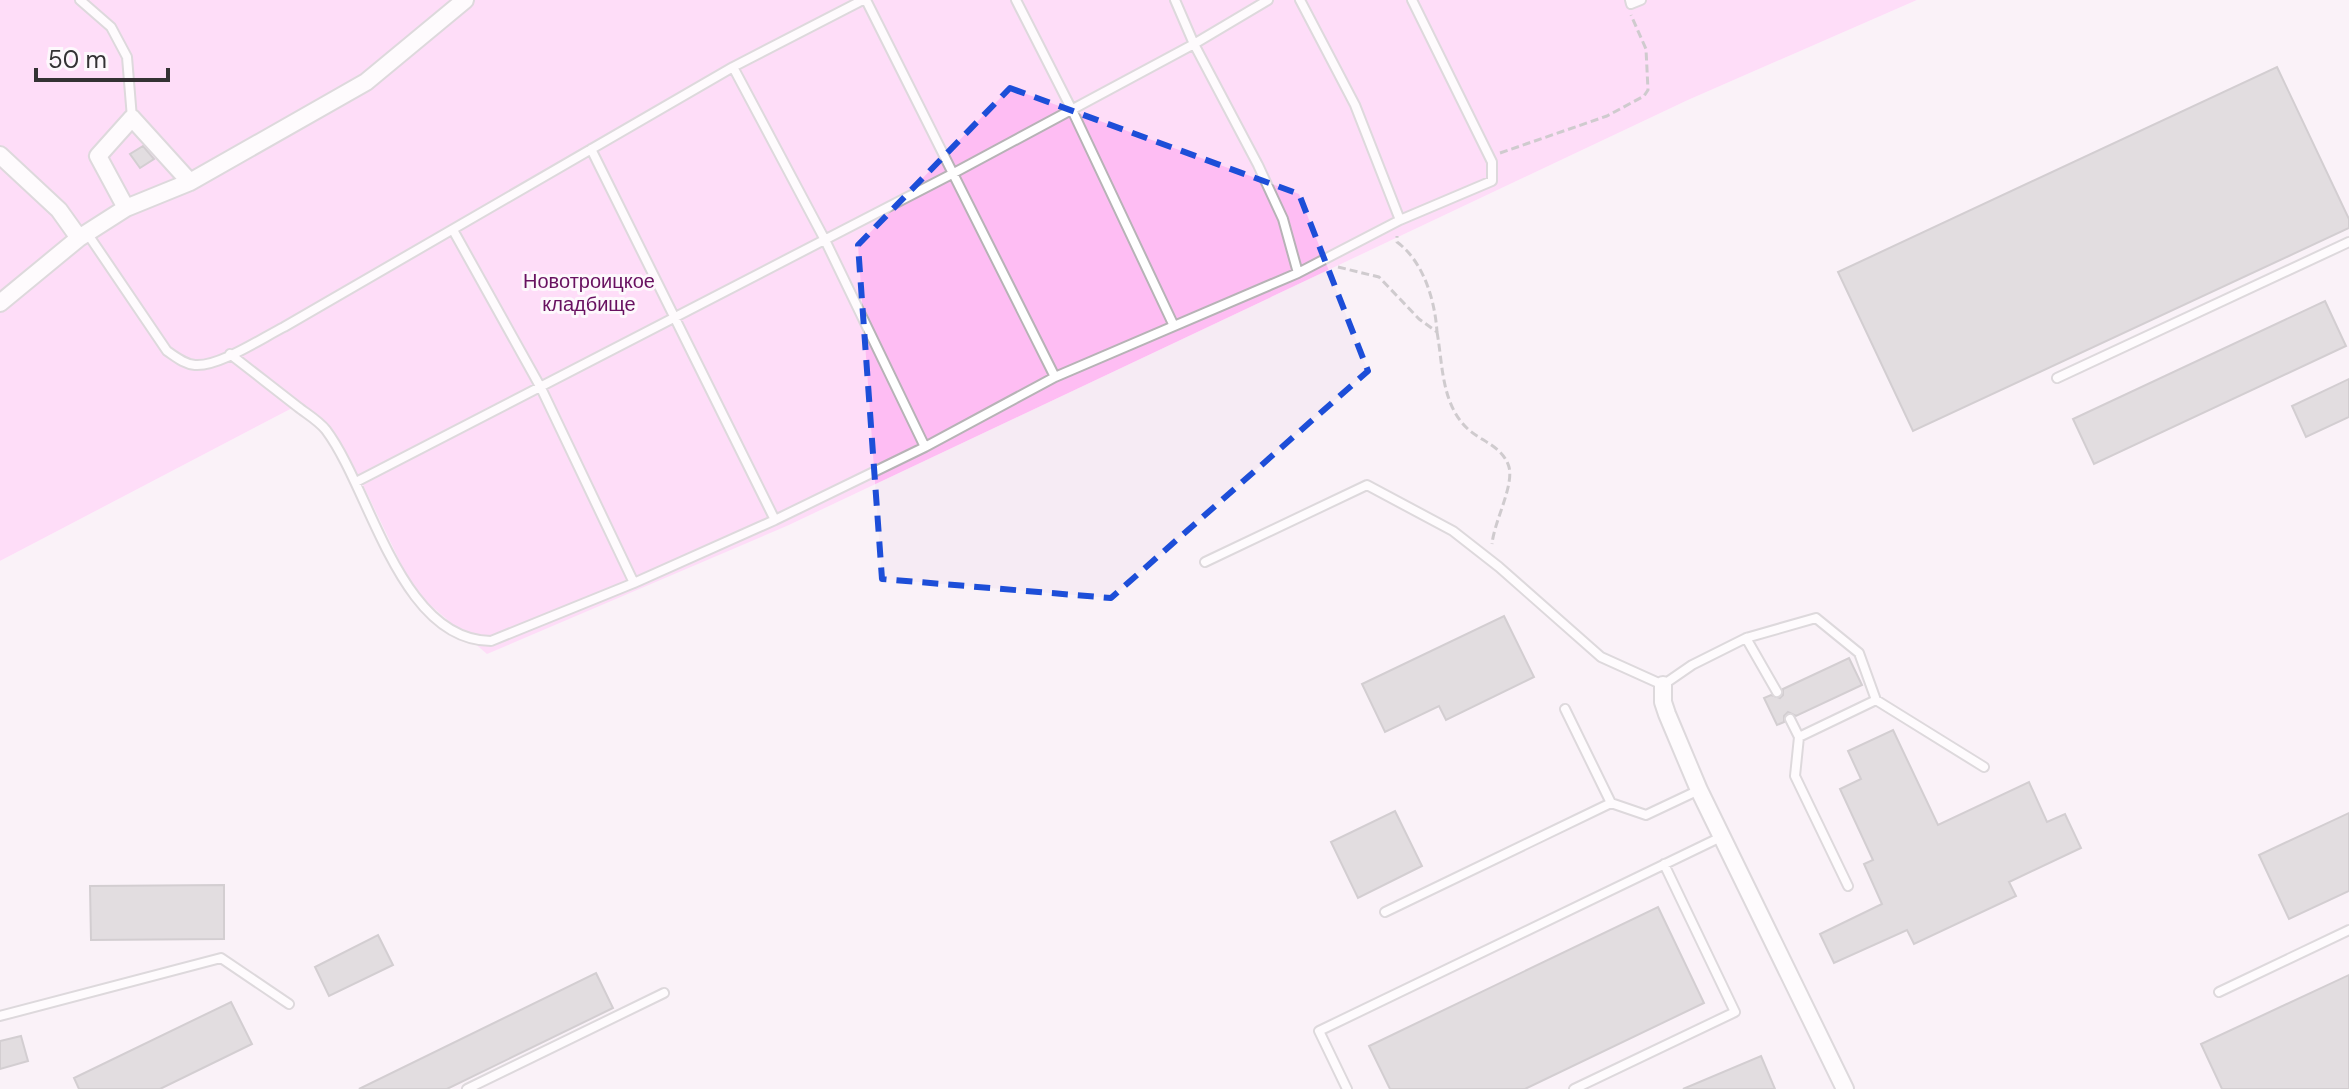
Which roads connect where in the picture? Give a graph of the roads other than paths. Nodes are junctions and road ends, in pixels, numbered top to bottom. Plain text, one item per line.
1 (80, 0) edge
2 (465, 0) edge
3 (865, 0) edge
4 (1016, 0) edge
5 (1175, 0) edge
6 (1268, 0) edge
7 (1300, 0) edge
8 (1412, 0) edge
9 (1194, 44) junction
10 (733, 67) junction
11 (1072, 110) junction
12 (132, 118) junction
13 (591, 149) junction
14 (0, 155) edge
15 (952, 174) junction
16 (190, 182) junction
17 (126, 208) junction
18 (1400, 220) junction
19 (453, 230) junction
20 (83, 236) junction
21 (825, 240) junction
22 (2349, 242) edge
23 (1298, 273) junction
24 (0, 303) edge
25 (675, 317) junction
26 (1174, 326) junction
27 (230, 354) junction
28 (1055, 377) junction
29 (2057, 378) dead end
30 (541, 388) junction
31 (925, 447) junction
32 (356, 482) junction
33 (775, 520) junction
34 (1205, 562) dead end
35 (634, 583) junction
36 (1746, 638) junction
37 (1663, 685) junction
38 (1777, 692) dead end
39 (1876, 700) junction
40 (1565, 709) dead end
41 (1790, 719) dead end
42 (1799, 737) junction
43 (1984, 767) dead end
44 (1699, 790) junction
45 (1611, 803) junction
46 (1721, 837) junction
47 (1664, 864) junction
48 (1848, 886) dead end
49 (1385, 912) dead end
50 (2349, 930) edge
51 (2219, 992) dead end
52 (664, 993) dead end
53 (289, 1004) dead end
54 (0, 1016) edge
55 (467, 1089) edge
56 (1347, 1089) edge
57 (1574, 1089) edge
58 (1845, 1089) edge

1 - 12 lane
2 - 16 street
3 - 10 lane
3 - 15 lane
4 - 11 lane
5 - 9 lane
6 - 9 lane
7 - 18 lane
8 - 18 lane
9 - 11 lane
9 - 23 lane
10 - 13 lane
10 - 21 lane
11 - 15 lane
11 - 26 lane
12 - 16 street
12 - 17 street
13 - 19 lane
13 - 25 lane
14 - 20 street
15 - 21 lane
15 - 28 lane
16 - 17 street
17 - 20 street
18 - 23 lane
19 - 27 lane
19 - 30 lane
20 - 24 street
20 - 27 lane
21 - 25 lane
21 - 31 lane
22 - 29 lane
23 - 26 lane
25 - 30 lane
25 - 33 lane
26 - 28 lane
27 - 32 lane
28 - 31 lane
30 - 32 lane
30 - 35 lane
31 - 33 lane
32 - 35 lane
33 - 35 lane
34 - 37 lane
36 - 37 lane
36 - 38 lane
36 - 39 lane
37 - 44 street
39 - 42 lane
39 - 43 lane
40 - 45 lane
41 - 42 lane
42 - 48 lane
44 - 45 lane
44 - 46 street
45 - 49 lane
46 - 47 lane
46 - 58 street
47 - 56 lane
47 - 57 lane
50 - 51 lane
52 - 55 lane
53 - 54 lane

